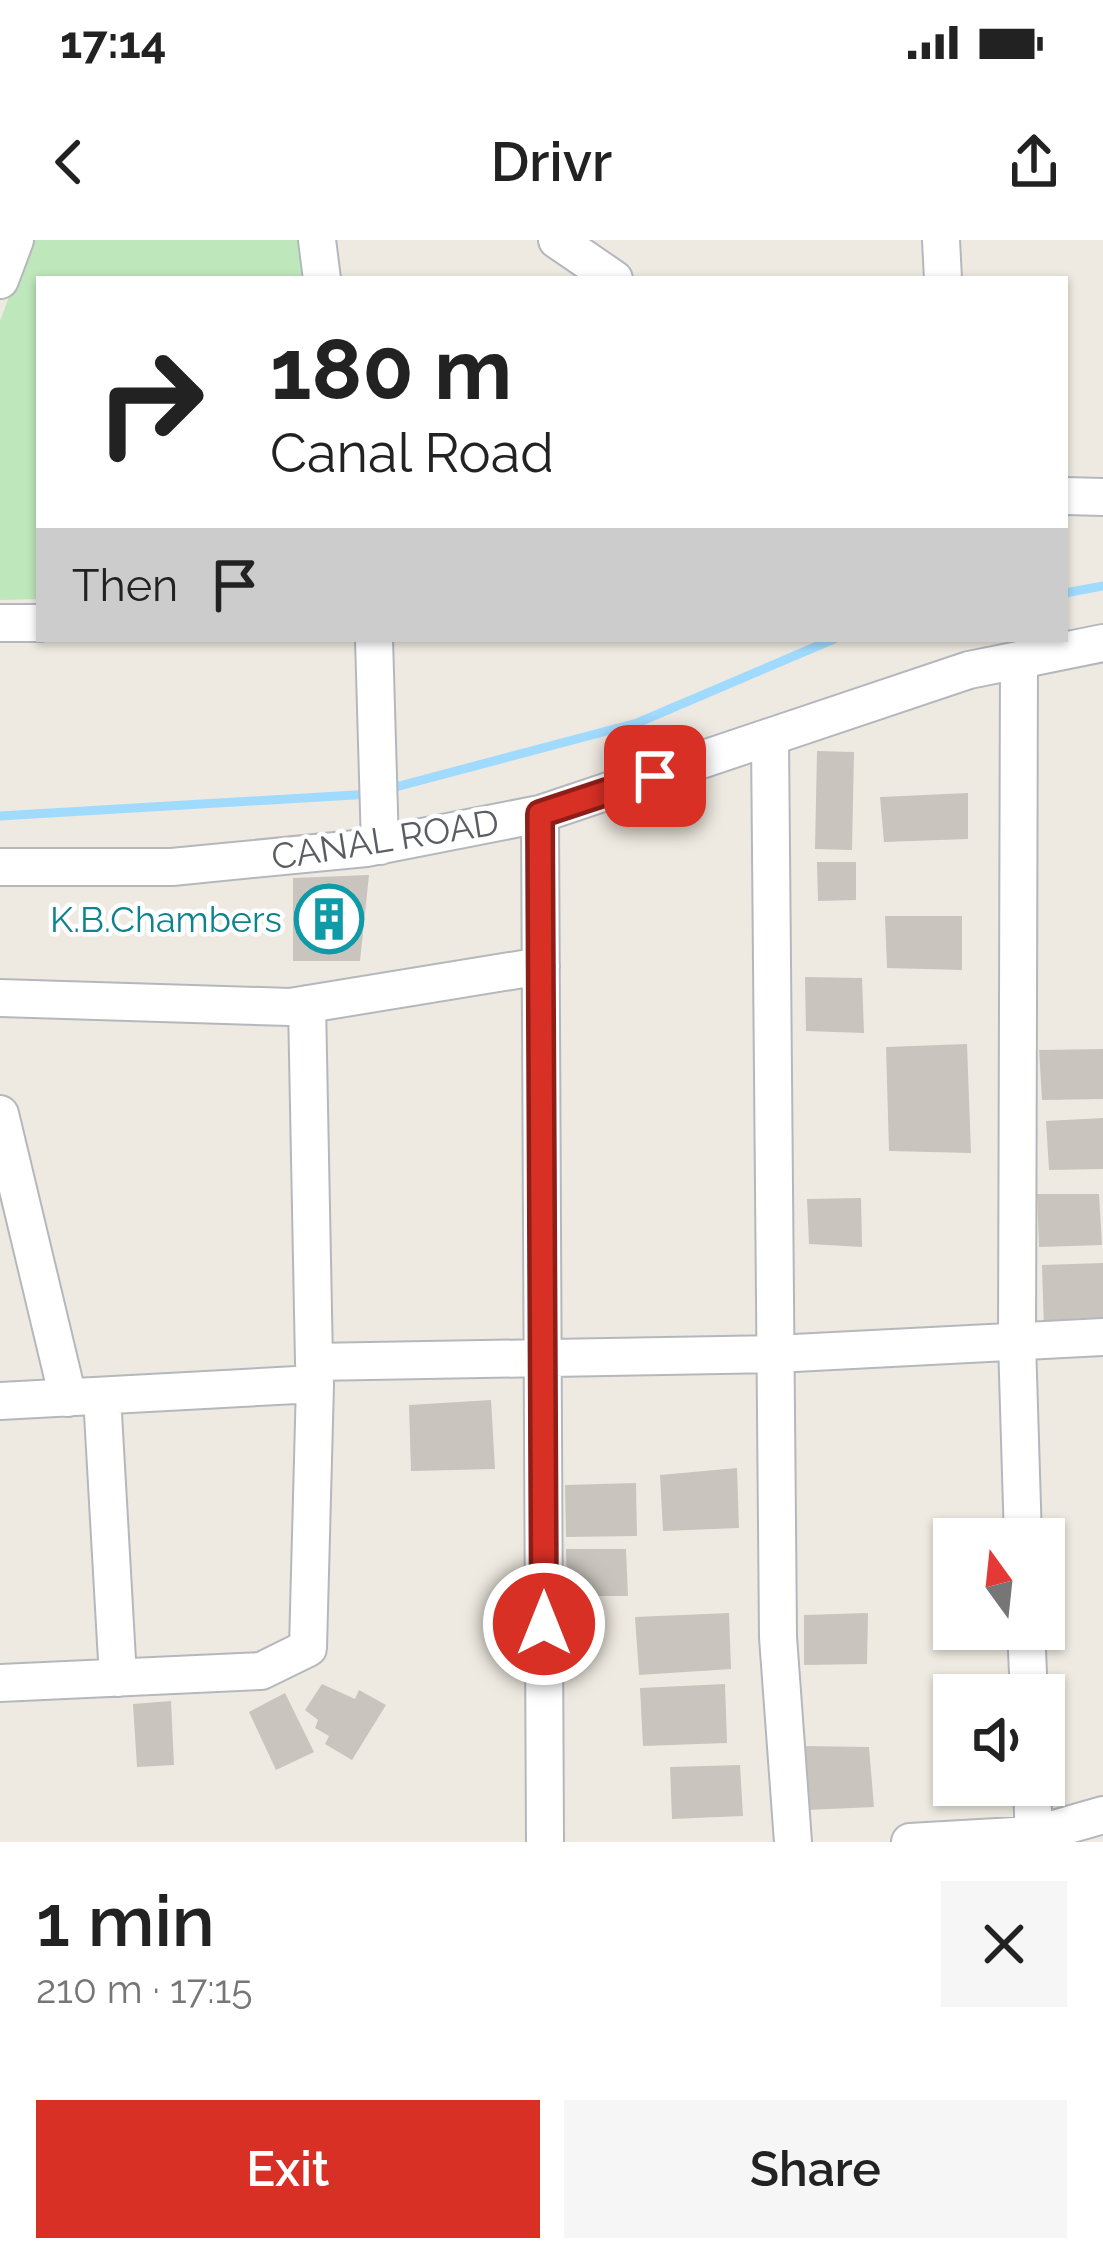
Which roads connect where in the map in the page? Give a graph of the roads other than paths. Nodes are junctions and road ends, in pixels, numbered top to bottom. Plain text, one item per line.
1 (15, 240) edge
2 (316, 240) edge
3 (557, 240) edge
4 (941, 240) edge
5 (322, 276) edge
6 (610, 276) edge
7 (943, 276) edge
8 (0, 280) edge
9 (1068, 496) edge
10 (1103, 497) edge
11 (0, 622) edge
12 (36, 623) edge
13 (374, 642) edge
14 (1103, 643) edge
15 (1019, 660) junction
16 (770, 737) junction
17 (540, 814) junction
18 (380, 846) junction
19 (0, 866) edge
20 (541, 966) junction
21 (0, 998) edge
22 (308, 1004) junction
23 (0, 1114) edge
24 (1103, 1336) edge
25 (1017, 1342) junction
26 (775, 1354) junction
27 (544, 1361) junction
28 (314, 1373) junction
29 (85, 1397) junction
30 (0, 1401) edge
31 (1022, 1518) edge
32 (118, 1678) junction
33 (0, 1683) edge
34 (1032, 1806) edge
35 (1103, 1815) edge
36 (1033, 1838) edge
37 (545, 1842) edge
38 (793, 1842) edge
39 (910, 1842) edge

1 - 8 street
2 - 5 street
3 - 6 street
4 - 7 street
9 - 10 street
11 - 12 street
13 - 18 street
14 - 15 street, CANAL ROAD
15 - 16 street, CANAL ROAD
15 - 25 street
16 - 17 street, CANAL ROAD
16 - 26 street
17 - 18 street, CANAL ROAD
17 - 20 street
18 - 19 street, CANAL ROAD
20 - 22 street
20 - 27 street
21 - 22 street
22 - 28 street
23 - 29 street
24 - 25 street
25 - 26 street
25 - 31 street
26 - 27 street
26 - 38 street
27 - 28 street
27 - 37 street
28 - 29 street
28 - 32 street
29 - 30 street
29 - 32 street
32 - 33 street
34 - 36 street
35 - 36 street
36 - 39 street

